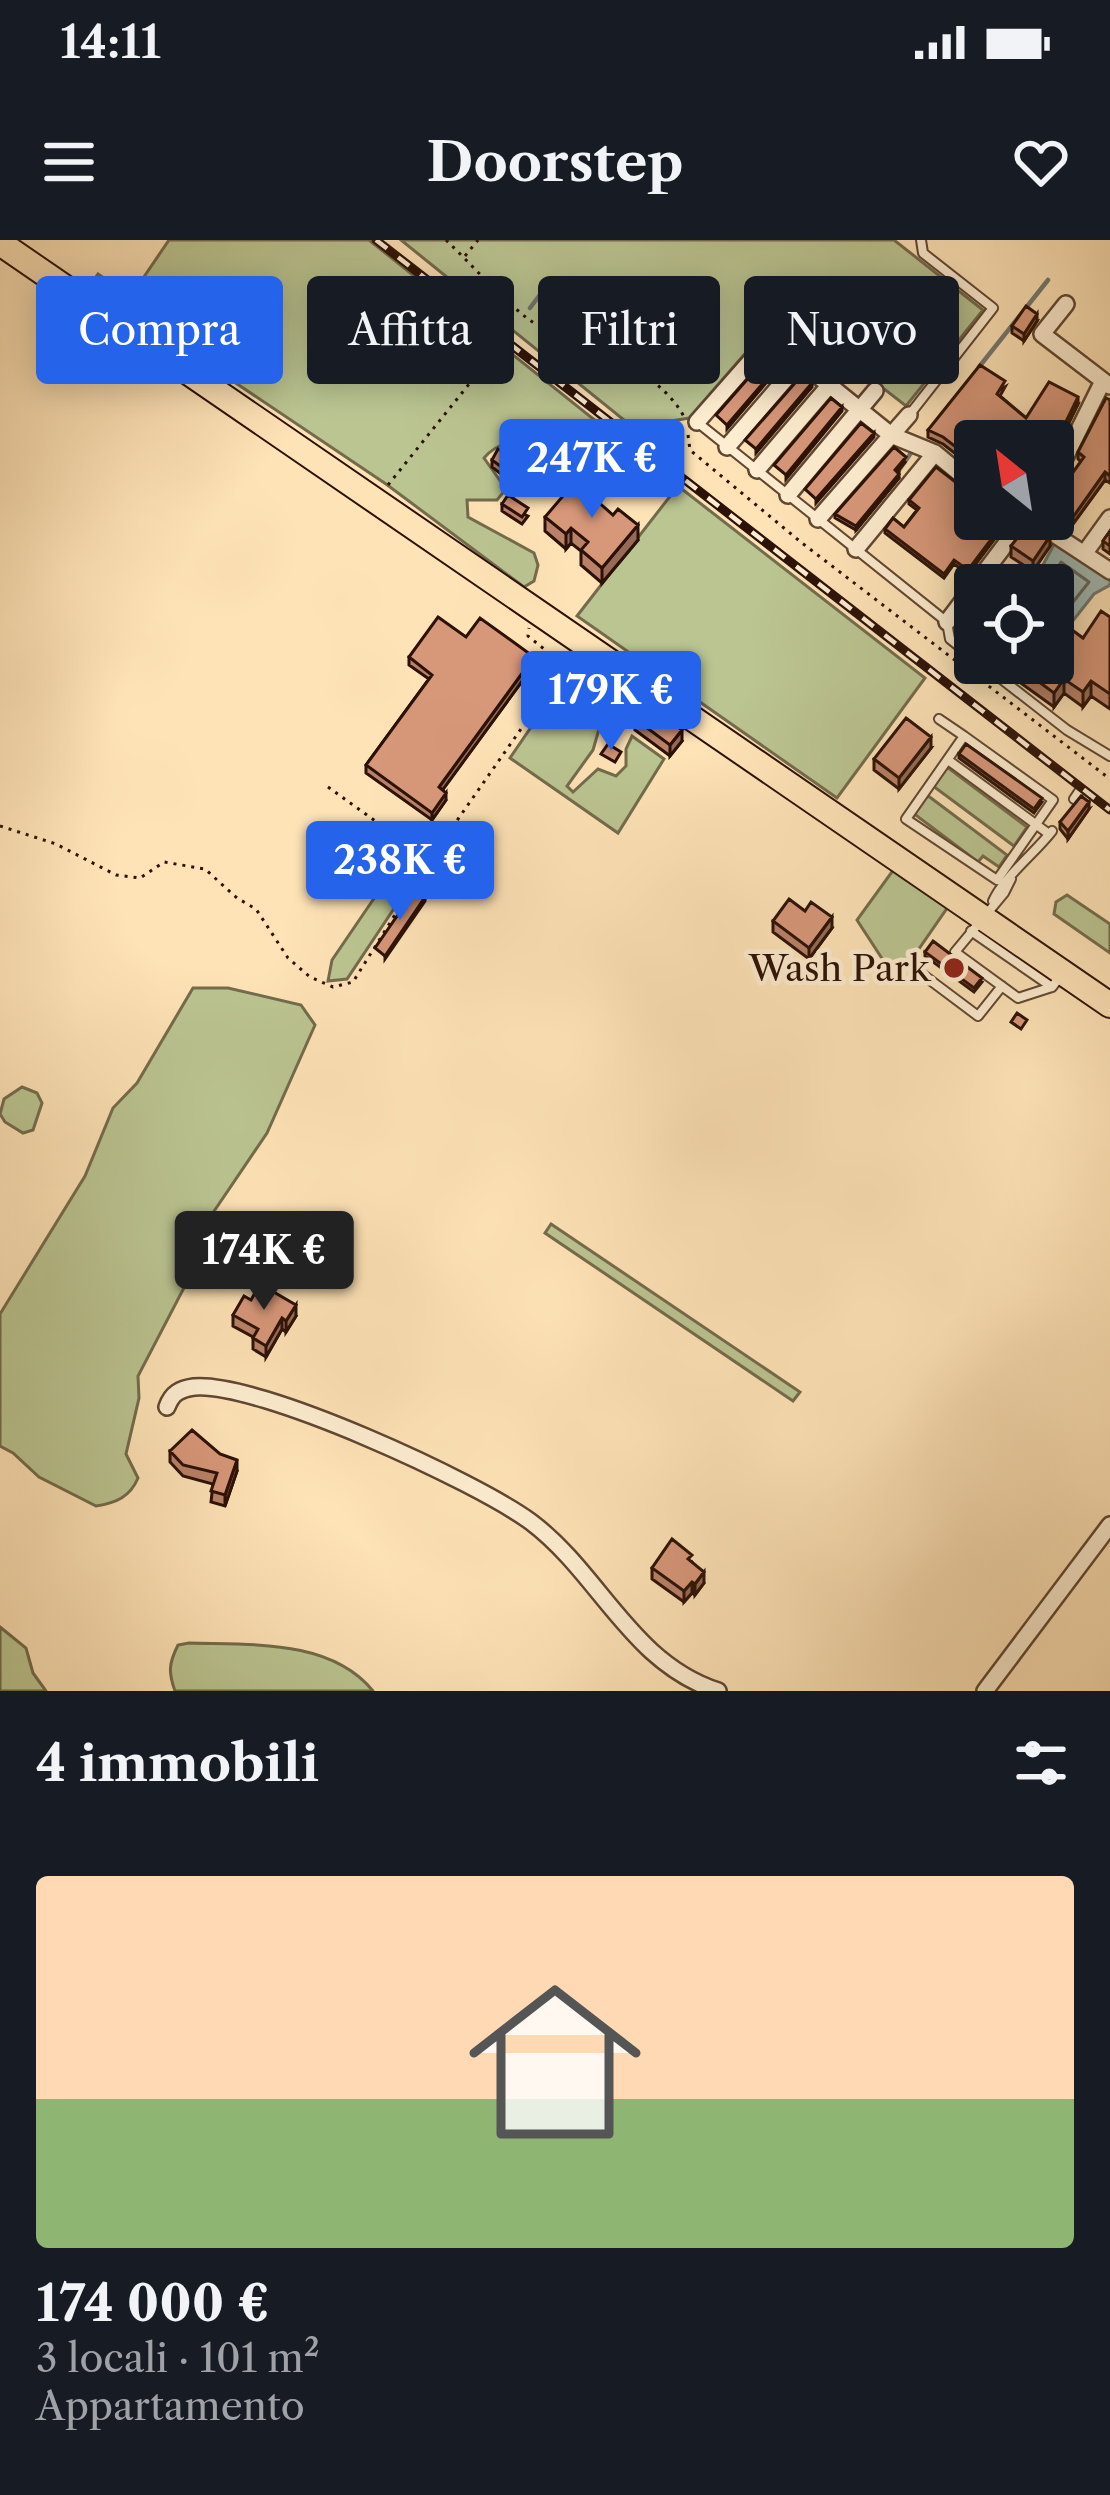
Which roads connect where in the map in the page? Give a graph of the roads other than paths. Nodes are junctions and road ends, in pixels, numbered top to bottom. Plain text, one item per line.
1 (921, 240) edge
2 (0, 242) edge
3 (1066, 304) dead end
4 (744, 369) edge
5 (1107, 383) edge
6 (781, 384) edge
7 (827, 384) edge
8 (829, 386) junction
9 (875, 391) dead end
10 (860, 410) junction
11 (909, 415) joint
12 (697, 422) joint
13 (891, 435) junction
14 (1074, 444) edge
15 (727, 447) junction
16 (935, 453) junction
17 (954, 469) edge
18 (757, 470) junction
19 (788, 495) junction
20 (1110, 518) edge
21 (818, 519) junction
22 (1011, 540) edge
23 (1061, 540) edge
24 (856, 550) junction
25 (1084, 554) junction
26 (1110, 571) edge
27 (947, 622) junction
28 (954, 642) edge
29 (1008, 684) edge
30 (939, 719) dead end
31 (964, 736) junction
32 (1108, 754) edge
33 (948, 760) junction
34 (1096, 766) dead end
35 (1037, 825) junction
36 (982, 917) junction
37 (922, 974) dead end
38 (1058, 980) junction
39 (1002, 986) junction
40 (1110, 1005) edge
41 (167, 1407) dead end
42 (1110, 1525) edge
43 (718, 1691) edge
44 (985, 1691) edge

1 - 11 lane
2 - 36 main road
3 - 5 street
4 - 12 street
5 - 14 street
6 - 15 street
7 - 8 street
8 - 10 street
8 - 18 street
9 - 10 street
10 - 13 street
10 - 19 street
11 - 13 street
12 - 15 lane
13 - 16 street
13 - 21 street
15 - 18 lane
16 - 17 street
16 - 24 street
18 - 19 lane
19 - 21 lane
20 - 25 street
21 - 24 lane
22 - 27 street
23 - 25 street
24 - 27 lane
25 - 26 street
27 - 28 lane
29 - 32 lane
30 - 31 lane
31 - 33 lane
31 - 35 lane
32 - 34 lane
33 - 35 lane
33 - 35 lane
35 - 36 lane
36 - 38 main road
36 - 39 lane
37 - 39 lane
38 - 39 lane
38 - 40 main road
41 - 43 street
42 - 44 street

